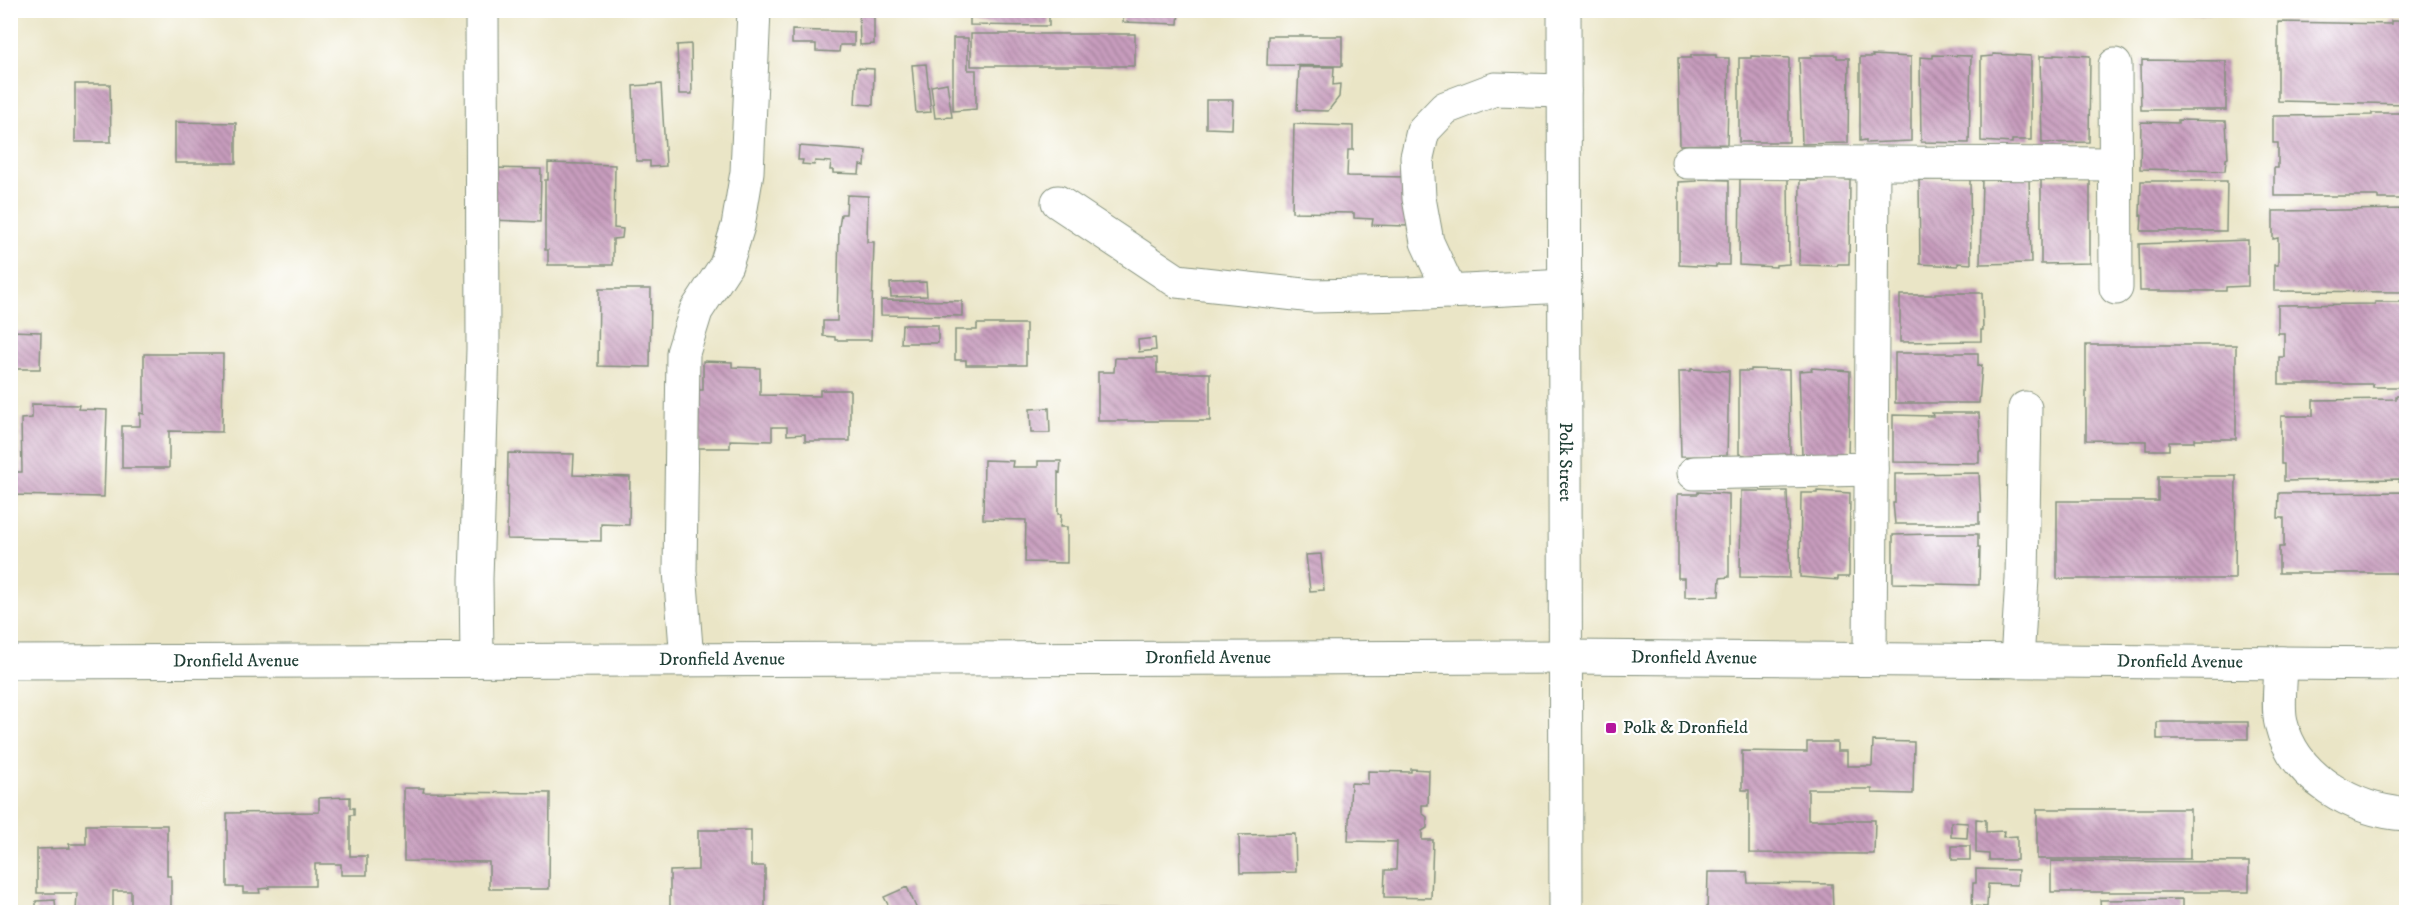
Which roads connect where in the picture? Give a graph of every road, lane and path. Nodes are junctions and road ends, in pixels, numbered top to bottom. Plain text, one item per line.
1 (482, 10) edge
2 (754, 10) edge
3 (1564, 10) edge
4 (2115, 65) dead end
5 (1564, 91) junction
6 (1688, 162) dead end
7 (1873, 163) junction
8 (2115, 164) junction
9 (1058, 202) dead end
10 (1565, 286) junction
11 (2116, 288) dead end
12 (1450, 292) junction
13 (2025, 408) dead end
14 (1871, 469) junction
15 (1694, 473) dead end
16 (1566, 657) junction
17 (1870, 659) junction
18 (477, 660) junction
19 (687, 660) junction
20 (2017, 661) junction
21 (10, 662) edge
22 (2281, 663) junction
23 (2406, 664) edge
24 (2406, 814) edge
25 (1566, 912) edge

1 - 18 street
2 - 19 street
3 - 5 street, Polk Street
4 - 8 street
5 - 10 street, Polk Street
5 - 12 street
6 - 7 street
7 - 8 street
7 - 14 street
8 - 11 street
9 - 12 street
10 - 12 street
10 - 16 street, Polk Street
13 - 20 street
14 - 15 street
14 - 17 street
16 - 17 street, Dronfield Avenue
16 - 19 street, Dronfield Avenue
16 - 25 street, Polk Street
17 - 20 street, Dronfield Avenue
18 - 19 street, Dronfield Avenue
18 - 21 street, Dronfield Avenue
20 - 22 street, Dronfield Avenue
22 - 23 street, Dronfield Avenue
22 - 24 street

